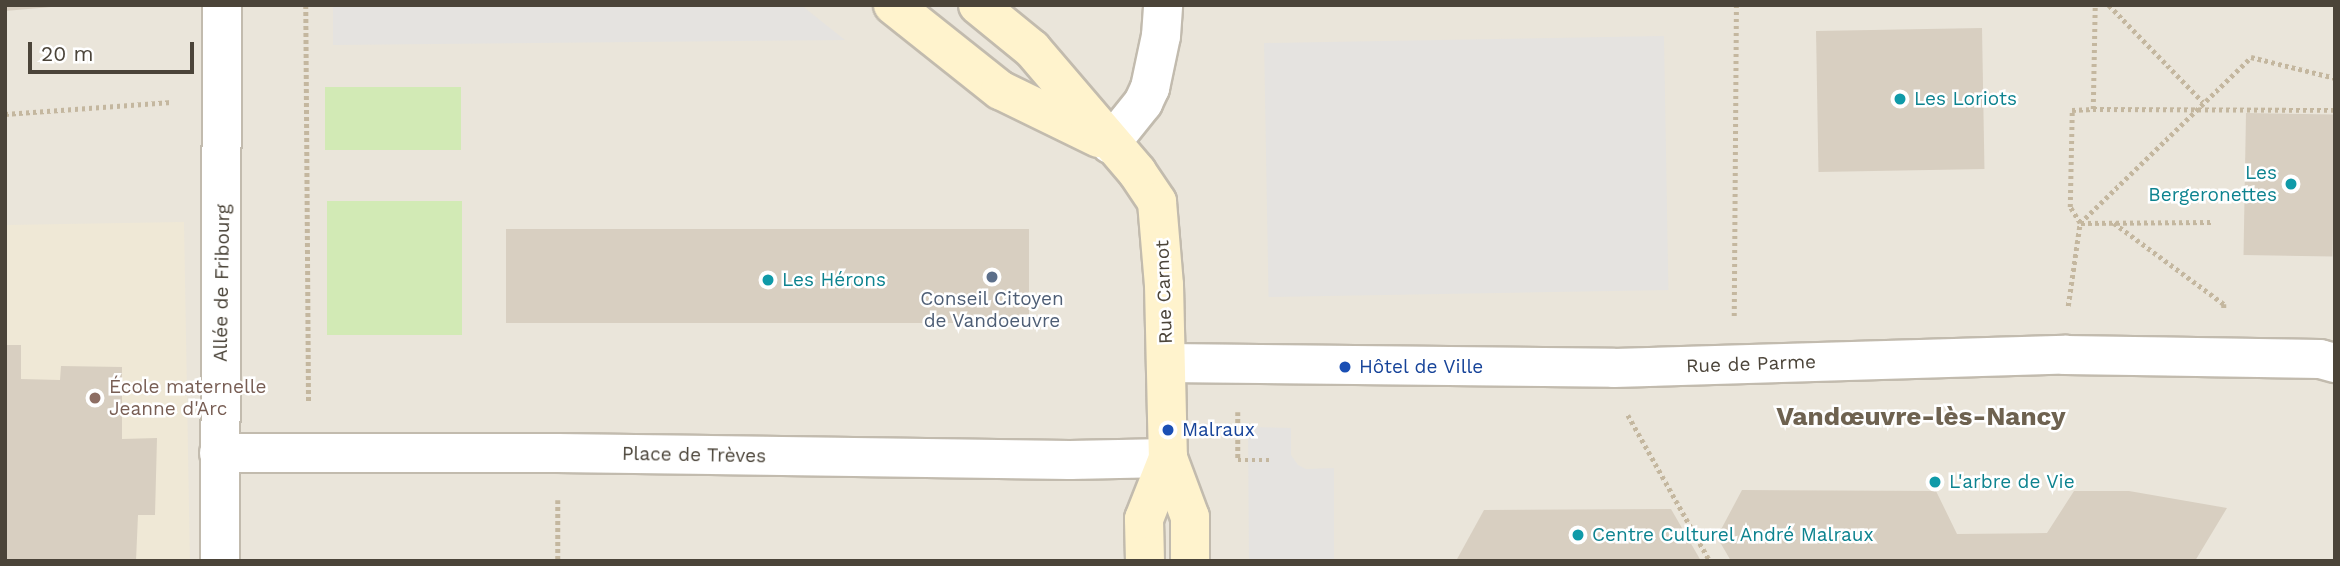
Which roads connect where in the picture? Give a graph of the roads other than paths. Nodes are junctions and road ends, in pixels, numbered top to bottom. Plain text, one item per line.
1 (222, 5) edge
2 (892, 5) edge
3 (978, 5) edge
4 (1163, 5) edge
5 (1110, 144) junction
6 (1166, 363) junction
7 (2335, 363) edge
8 (219, 453) junction
9 (1168, 458) junction
10 (220, 561) edge
11 (1145, 561) edge
12 (1190, 561) edge

1 - 8 street, Allée de Fribourg
2 - 5 street, Rue Carnot
3 - 5 street, Rue Carnot
4 - 5 street
5 - 6 street, Rue Carnot
6 - 7 street, Rue de Parme
6 - 9 street, Rue Carnot
8 - 9 street, Place de Trèves
8 - 10 street, Allée de Fribourg
9 - 11 street, Rue Carnot
9 - 12 street, Rue Carnot

